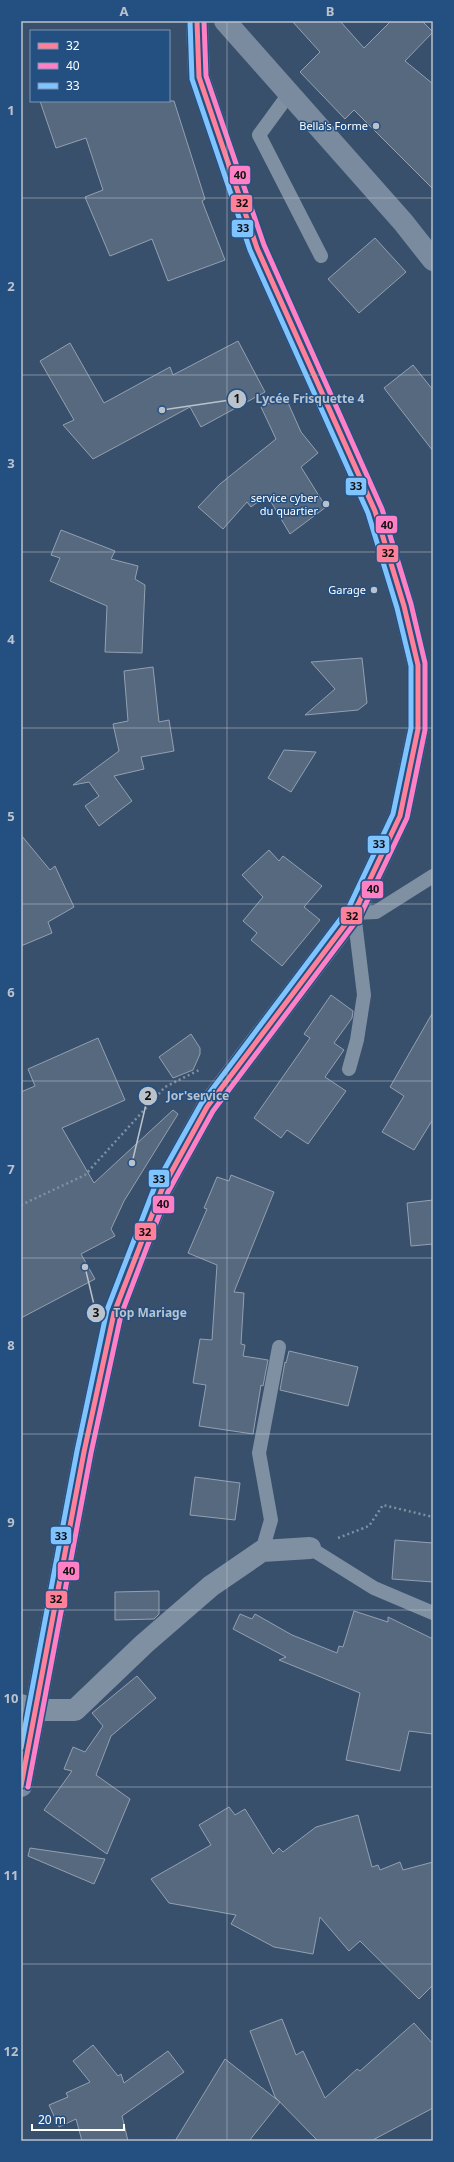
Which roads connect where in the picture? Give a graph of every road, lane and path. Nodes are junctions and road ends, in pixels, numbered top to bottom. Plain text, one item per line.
1 (197, 21) edge
2 (225, 21) edge
3 (289, 94) junction
4 (321, 256) dead end
5 (433, 260) edge
6 (433, 876) edge
7 (354, 913) junction
8 (202, 1068) dead end
9 (349, 1070) dead end
10 (21, 1204) edge
11 (278, 1347) dead end
12 (433, 1517) edge
13 (310, 1548) junction
14 (262, 1550) junction
15 (433, 1613) edge
16 (27, 1708) edge
17 (21, 1786) edge

1 - 7 street
2 - 3 street
3 - 4 lane
3 - 5 street
6 - 7 lane
7 - 9 lane
7 - 16 street
8 - 10 path
11 - 14 lane
12 - 13 path
13 - 14 street
13 - 15 lane
14 - 16 street
16 - 17 street

